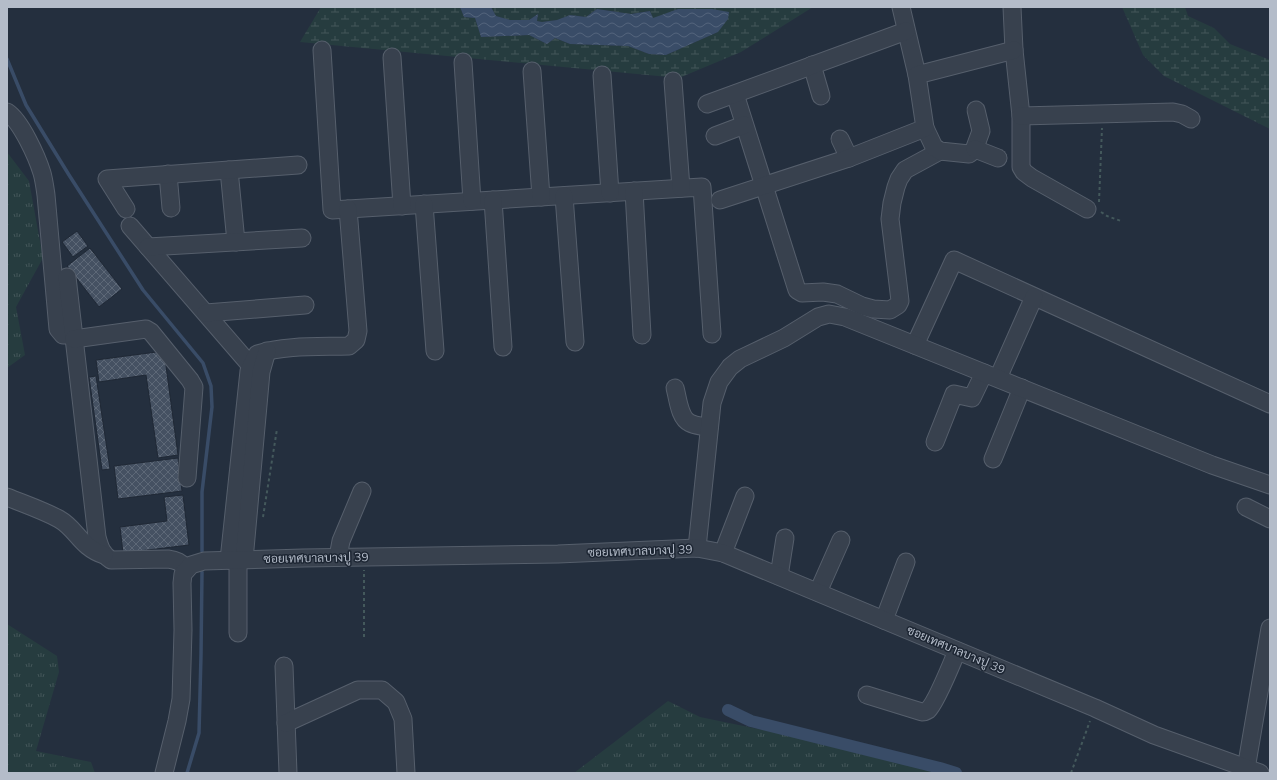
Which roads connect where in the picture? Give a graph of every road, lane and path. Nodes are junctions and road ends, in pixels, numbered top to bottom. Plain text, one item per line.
1 (900, 7) edge
2 (1012, 7) edge
3 (906, 31) junction
4 (322, 50) dead end
5 (1014, 50) junction
6 (392, 57) dead end
7 (463, 62) dead end
8 (812, 66) junction
9 (532, 72) dead end
10 (602, 75) dead end
11 (918, 75) junction
12 (673, 81) dead end
13 (735, 94) junction
14 (821, 96) dead end
15 (707, 104) dead end
16 (976, 110) dead end
17 (7, 112) edge
18 (1102, 113) junction
19 (1021, 116) junction
20 (1192, 119) dead end
21 (744, 125) junction
22 (925, 128) junction
23 (715, 136) dead end
24 (840, 138) dead end
25 (975, 149) junction
26 (940, 150) junction
27 (849, 158) junction
28 (998, 158) dead end
29 (298, 165) dead end
30 (228, 170) junction
31 (168, 174) junction
32 (763, 185) junction
33 (681, 188) junction
34 (634, 191) junction
35 (610, 193) junction
36 (564, 196) junction
37 (541, 197) junction
38 (493, 200) junction
39 (720, 200) dead end
40 (472, 201) junction
41 (424, 204) junction
42 (402, 206) junction
43 (1095, 207) junction
44 (172, 208) dead end
45 (126, 209) dead end
46 (348, 209) junction
47 (1121, 221) dead end
48 (130, 226) dead end
49 (302, 238) dead end
50 (236, 242) junction
51 (148, 247) junction
52 (67, 277) dead end
53 (1034, 296) junction
54 (305, 305) dead end
55 (206, 313) junction
56 (712, 334) dead end
57 (642, 335) dead end
58 (74, 337) junction
59 (575, 342) dead end
60 (915, 345) junction
61 (504, 347) dead end
62 (267, 351) junction
63 (435, 351) dead end
64 (252, 366) junction
65 (991, 375) junction
66 (675, 388) dead end
67 (1022, 388) junction
68 (1270, 404) edge
69 (277, 428) dead end
70 (710, 428) junction
71 (935, 442) dead end
72 (993, 459) dead end
73 (187, 478) dead end
74 (1270, 485) edge
75 (362, 491) dead end
76 (745, 496) dead end
77 (7, 497) edge
78 (1246, 507) dead end
79 (1270, 519) edge
80 (263, 521) dead end
81 (785, 538) dead end
82 (841, 540) dead end
83 (697, 548) junction
84 (723, 553) junction
85 (104, 555) junction
86 (364, 557) junction
87 (338, 558) junction
88 (237, 560) junction
89 (906, 562) dead end
90 (187, 569) junction
91 (779, 576) junction
92 (818, 592) junction
93 (884, 620) junction
94 (1270, 628) edge
95 (238, 633) dead end
96 (364, 638) dead end
97 (957, 651) junction
98 (284, 666) dead end
99 (867, 695) dead end
100 (1095, 708) junction
101 (286, 723) junction
102 (1253, 771) edge
103 (164, 773) edge
104 (288, 773) edge
105 (406, 773) edge
106 (1071, 773) edge

1 - 3 street
2 - 5 street
3 - 8 street
3 - 11 street
4 - 46 street
5 - 11 street
5 - 19 street
6 - 42 street
7 - 40 street
8 - 13 street
8 - 14 street
9 - 37 street
10 - 35 street
11 - 22 street
12 - 33 street
13 - 15 street
13 - 21 street
16 - 25 street
17 - 58 street
18 - 19 street
18 - 20 street
18 - 43 path
19 - 43 street
21 - 23 street
21 - 32 street
22 - 26 street
22 - 27 street
24 - 27 street
25 - 26 street
25 - 28 street
26 - 32 street
27 - 32 street
29 - 30 street
30 - 31 street
30 - 50 street
31 - 44 street
31 - 45 street
32 - 39 street
33 - 34 street
33 - 56 street
34 - 35 street
34 - 57 street
35 - 36 street
36 - 37 street
36 - 59 street
37 - 38 street
38 - 40 street
38 - 61 street
40 - 41 street
41 - 42 street
41 - 63 street
42 - 46 street
43 - 47 path
46 - 62 street
48 - 51 street
49 - 50 street
50 - 51 street
51 - 55 street
52 - 58 street
53 - 60 street
53 - 65 street
53 - 68 street
54 - 55 street
55 - 64 street
58 - 73 street
58 - 85 street
60 - 65 street
60 - 70 street
62 - 64 street
62 - 88 street
64 - 88 street
65 - 67 street
65 - 71 street
66 - 70 street
67 - 72 street
67 - 74 street
69 - 80 path
70 - 83 street
75 - 87 street
76 - 84 street
77 - 85 street
78 - 79 street
81 - 91 street
82 - 92 street
83 - 84 street, ซอยเทศบาลบางปู 39
83 - 86 street, ซอยเทศบาลบางปู 39
84 - 91 street, ซอยเทศบาลบางปู 39
85 - 90 street
86 - 87 street, ซอยเทศบาลบางปู 39
86 - 96 path
87 - 88 street, ซอยเทศบาลบางปู 39
88 - 90 street, ซอยเทศบาลบางปู 39
88 - 95 street
89 - 93 street
90 - 103 street
91 - 92 street, ซอยเทศบาลบางปู 39
92 - 93 street, ซอยเทศบาลบางปู 39
93 - 97 street, ซอยเทศบาลบางปู 39
94 - 102 street
97 - 99 street
97 - 100 street, ซอยเทศบาลบางปู 39
98 - 101 street
100 - 102 street, ซอยเทศบาลบางปู 39
100 - 106 path
101 - 104 street
101 - 105 street

